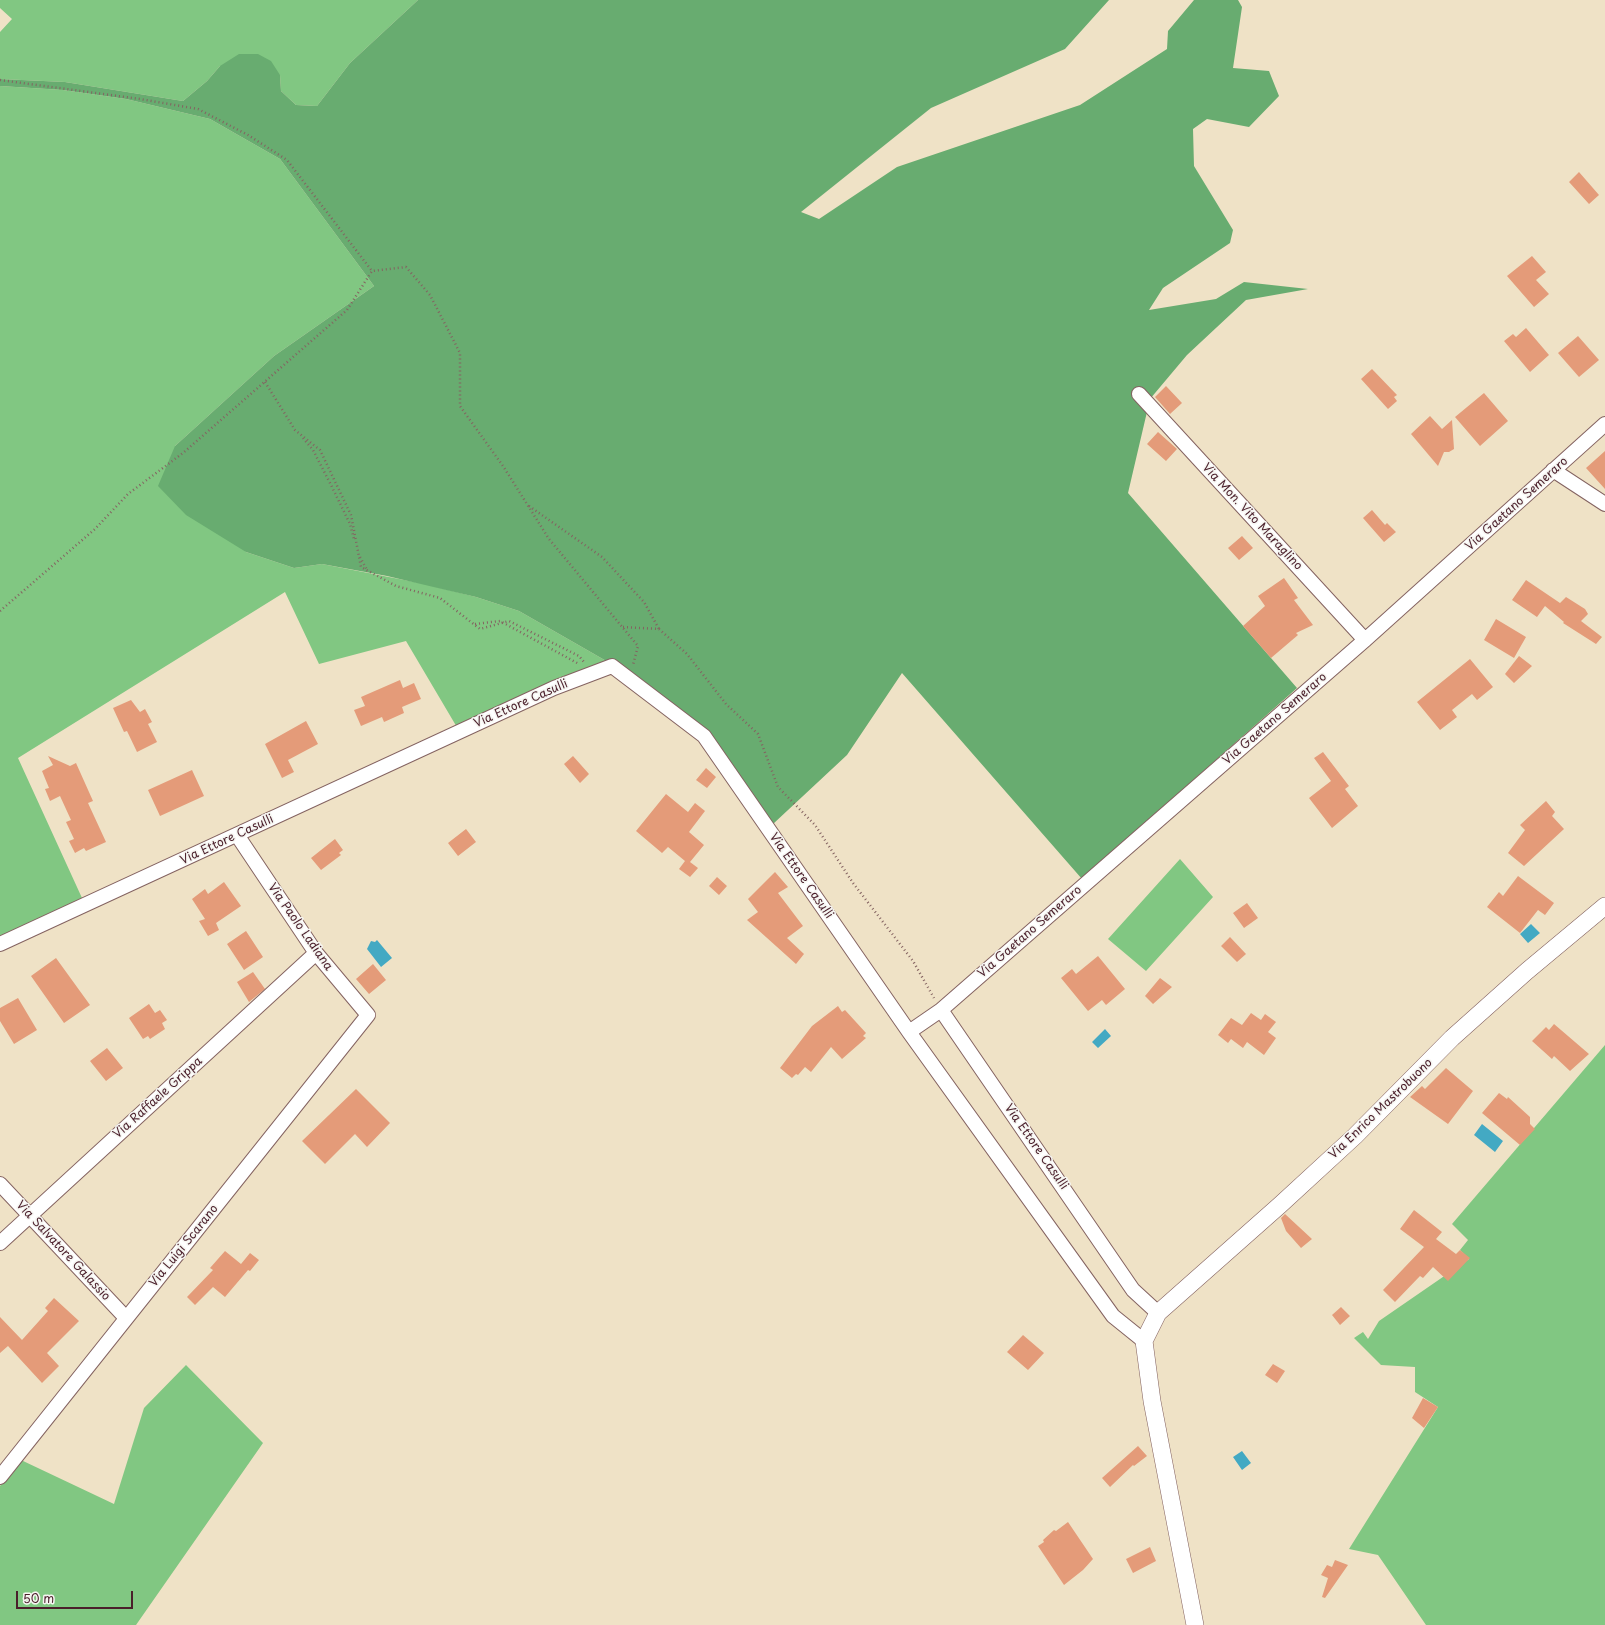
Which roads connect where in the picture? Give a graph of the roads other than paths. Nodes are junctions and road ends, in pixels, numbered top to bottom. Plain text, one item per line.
1 (1139, 394) dead end
2 (1605, 424) edge
3 (1553, 470) junction
4 (1605, 504) edge
5 (1365, 640) junction
6 (237, 835) junction
7 (1605, 906) edge
8 (0, 944) edge
9 (316, 953) junction
10 (941, 1010) junction
11 (368, 1015) joint
12 (909, 1032) junction
13 (0, 1184) edge
14 (30, 1215) junction
15 (0, 1243) edge
16 (1158, 1313) junction
17 (126, 1318) junction
18 (1144, 1341) junction
19 (0, 1477) edge
20 (1195, 1625) edge

1 - 5 street, Via Mon. Vito Maraglino
2 - 3 street, Via Gaetano Semeraro
3 - 4 street
3 - 5 street, Via Gaetano Semeraro
5 - 10 street, Via Gaetano Semeraro
6 - 8 street, Via Ettore Casulli
6 - 9 street, Via Paolo Ladiana
6 - 12 street, Via Ettore Casulli
7 - 16 street, Via Enrico Mastrobuono
9 - 11 street, Via Paolo Ladiana
9 - 14 street, Via Raffaele Grippa
10 - 12 street
10 - 16 street, Via Ettore Casulli
11 - 17 street, Via Luigi Scarano
12 - 18 street, Via Ettore Casulli
13 - 14 street, Via Salvatore Galassio
14 - 15 street, Via Raffaele Grippa
14 - 17 street, Via Salvatore Galassio
16 - 18 street
17 - 19 street, Via Luigi Scarano
18 - 20 street

